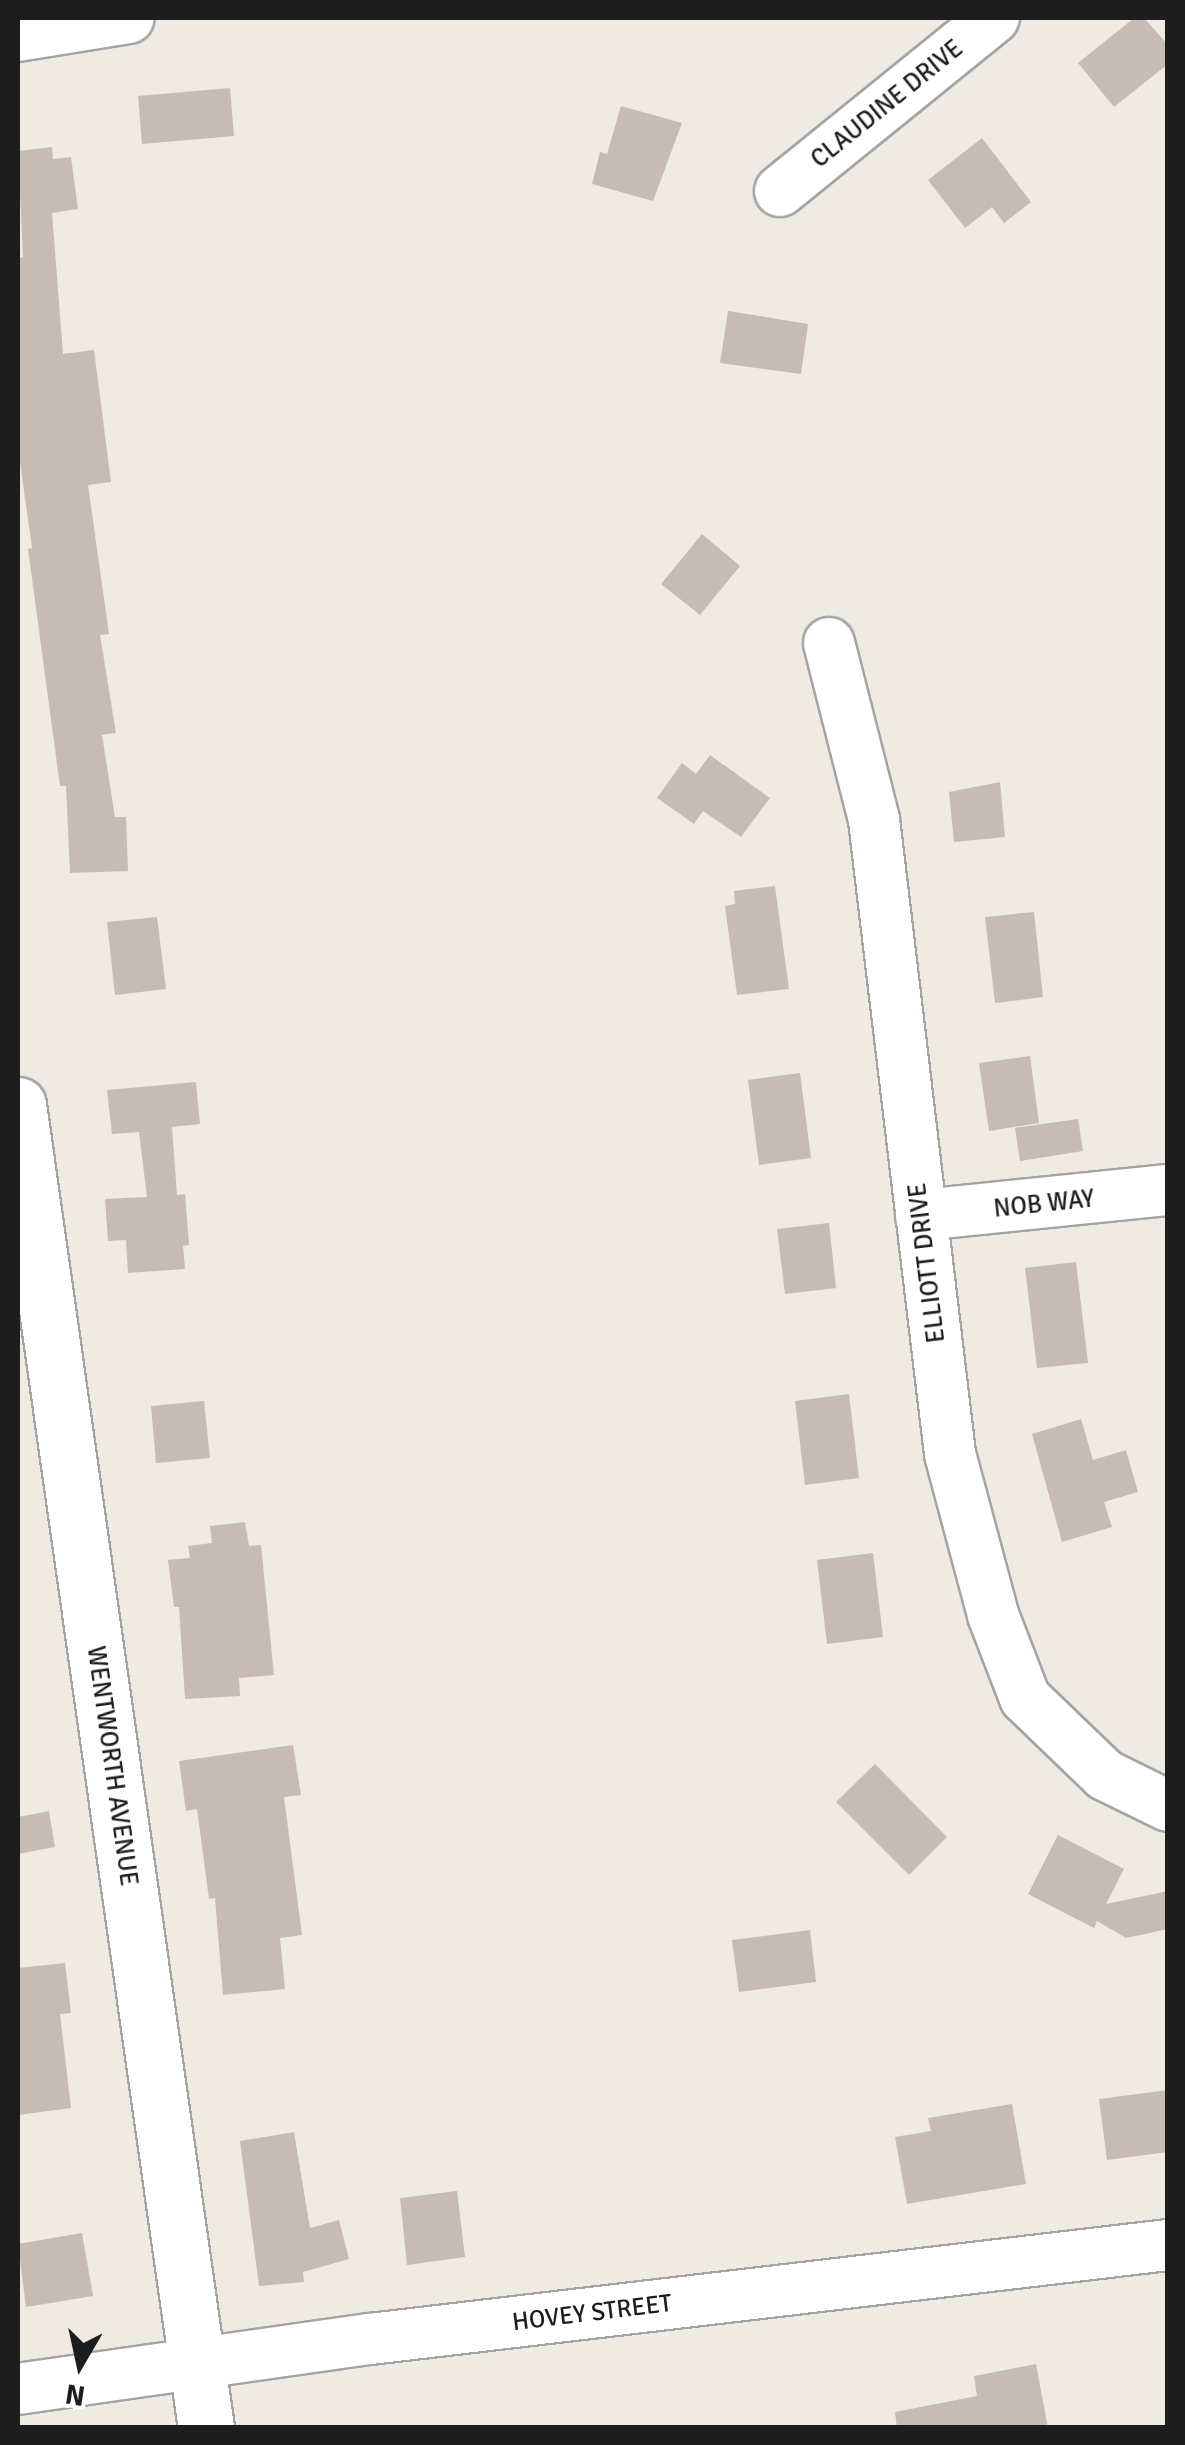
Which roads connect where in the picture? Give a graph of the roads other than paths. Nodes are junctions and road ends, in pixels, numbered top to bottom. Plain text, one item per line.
1 (129, 18) edge
2 (994, 18) edge
3 (18, 36) edge
4 (780, 191) dead end
5 (829, 644) dead end
6 (18, 1105) edge
7 (1168, 1190) edge
8 (921, 1215) junction
9 (1168, 1806) edge
10 (1168, 2245) edge
11 (197, 2364) junction
12 (18, 2390) edge
13 (206, 2428) edge

1 - 3 street
2 - 4 street, CLAUDINE DRIVE
5 - 8 street, ELLIOTT DRIVE
6 - 11 street, WENTWORTH AVENUE
7 - 8 street, NOB WAY
8 - 9 street, ELLIOTT DRIVE
10 - 11 street, HOVEY STREET
11 - 12 street, HOVEY STREET
11 - 13 street, WENTWORTH AVENUE

